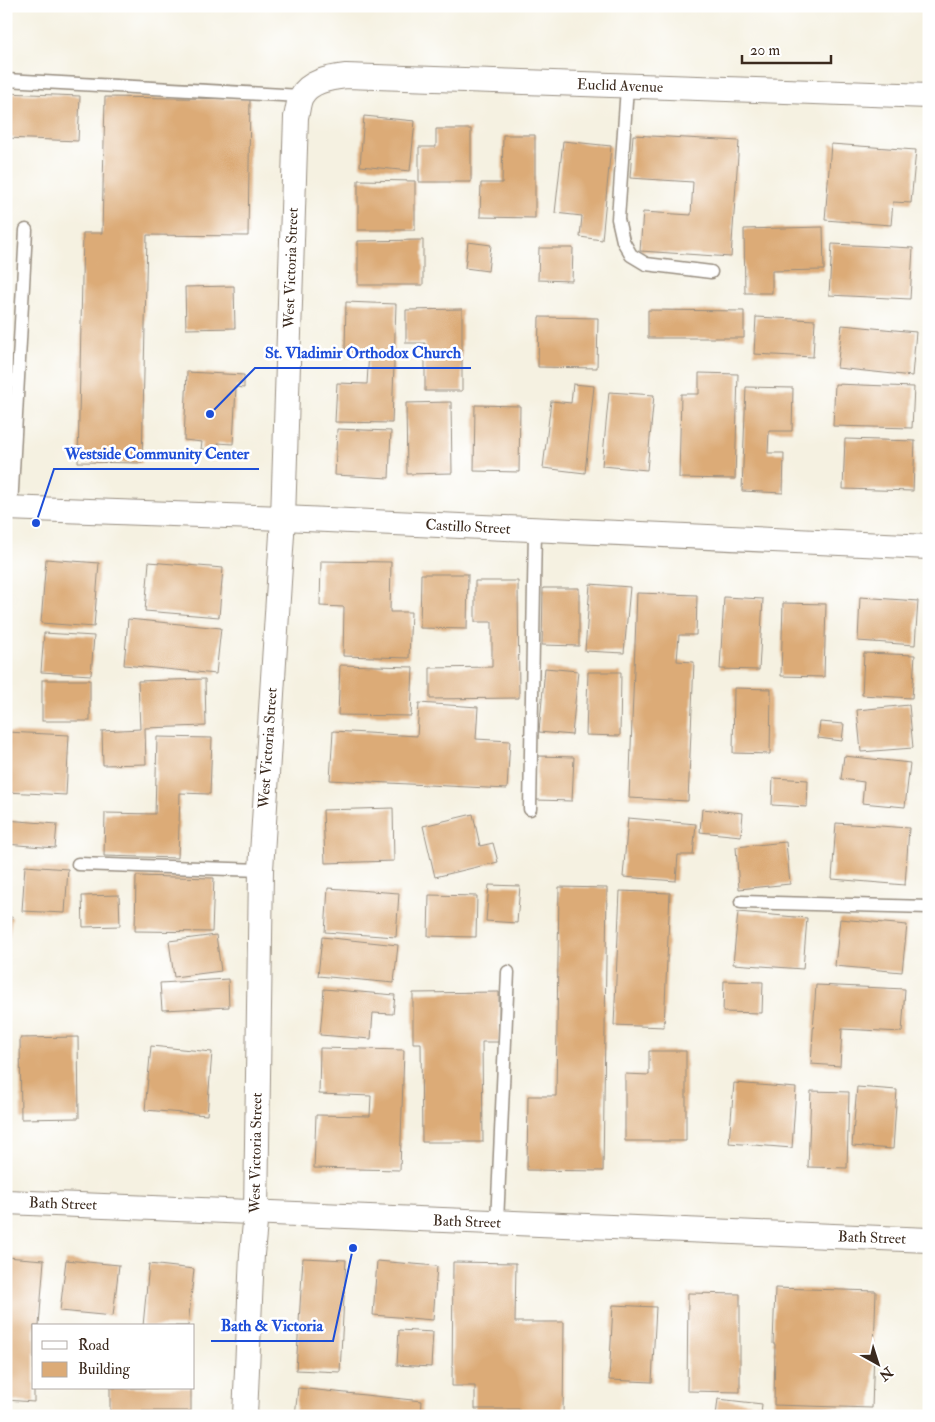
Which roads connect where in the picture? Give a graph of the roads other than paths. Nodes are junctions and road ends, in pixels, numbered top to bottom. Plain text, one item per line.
1 (6, 80) edge
2 (627, 87) junction
3 (307, 90) junction
4 (929, 96) edge
5 (26, 230) dead end
6 (711, 272) dead end
7 (8, 508) edge
8 (283, 518) junction
9 (535, 530) junction
10 (929, 547) edge
11 (530, 809) dead end
12 (78, 864) dead end
13 (261, 870) junction
14 (740, 902) dead end
15 (929, 907) edge
16 (508, 972) dead end
17 (6, 1202) edge
18 (256, 1213) junction
19 (497, 1223) junction
20 (929, 1240) edge
21 (245, 1416) edge

1 - 3 lane
2 - 3 street, Euclid Avenue
2 - 4 street, Euclid Avenue
2 - 6 lane
3 - 8 street, West Victoria Street
5 - 7 lane
7 - 8 street, Castillo Street
8 - 9 street, Castillo Street
8 - 13 street, West Victoria Street
9 - 10 street, Castillo Street
9 - 11 lane
12 - 13 lane
13 - 18 street, West Victoria Street
14 - 15 lane
16 - 19 lane
17 - 18 street, Bath Street
18 - 19 street, Bath Street
18 - 21 street, West Victoria Street
19 - 20 street, Bath Street

